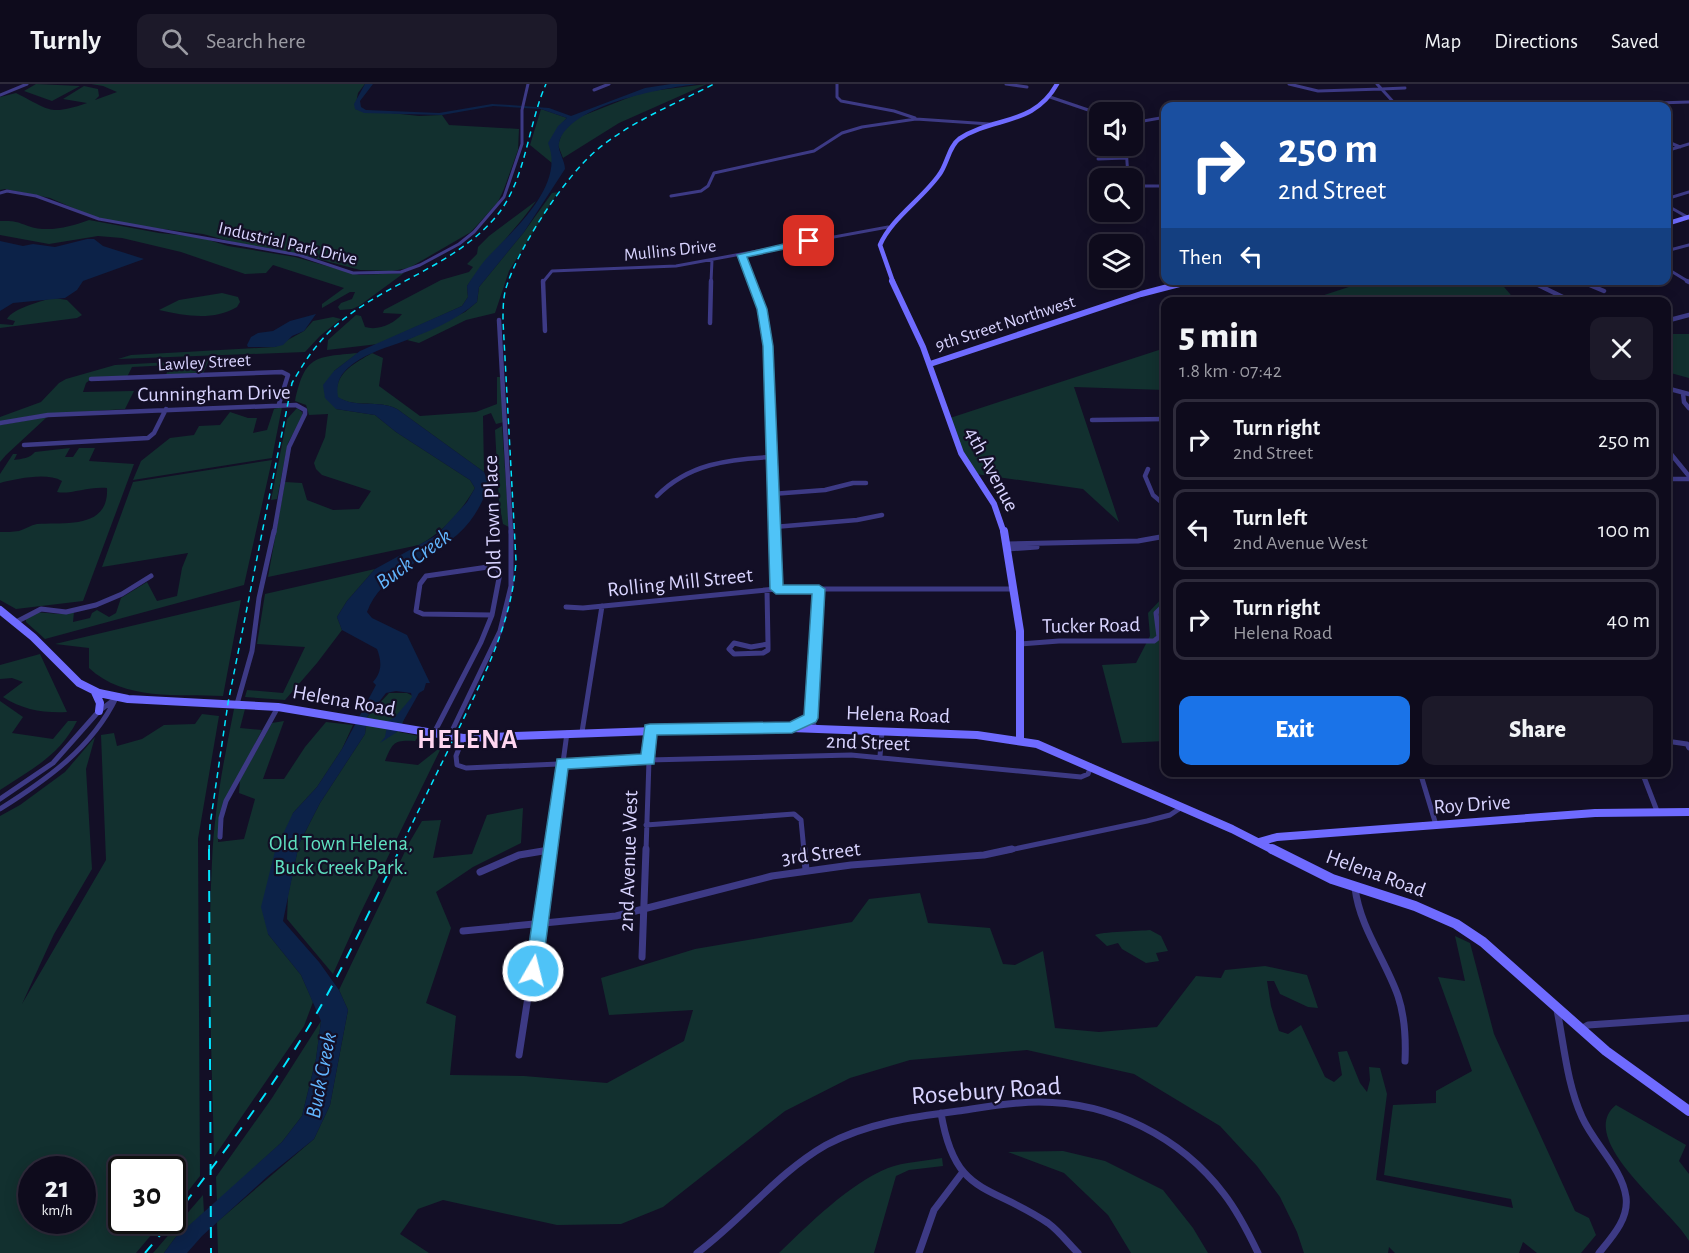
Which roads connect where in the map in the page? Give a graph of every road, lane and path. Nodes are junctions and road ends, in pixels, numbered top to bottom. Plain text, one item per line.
1 (27, 84) edge
2 (528, 84) edge
3 (609, 84) edge
4 (837, 84) edge
5 (1006, 84) edge
6 (1057, 84) edge
7 (1289, 84) edge
8 (1377, 84) edge
9 (1027, 87) dead end
10 (1405, 88) dead end
11 (1381, 89) junction
12 (594, 90) dead end
13 (0, 95) edge
14 (1050, 97) junction
15 (1392, 102) edge
16 (1689, 102) edge
17 (1671, 103) edge
18 (1089, 110) edge
19 (1161, 118) edge
20 (916, 119) junction
21 (1143, 121) edge
22 (990, 124) junction
23 (1671, 143) edge
24 (1689, 144) edge
25 (1680, 147) junction
26 (1671, 150) edge
27 (1126, 158) joint
28 (1098, 159) dead end
29 (1127, 168) edge
30 (1143, 185) edge
31 (1161, 186) edge
32 (1689, 192) edge
33 (0, 193) edge
34 (671, 196) dead end
35 (1671, 197) edge
36 (1671, 208) edge
37 (1689, 217) edge
38 (1671, 222) edge
39 (888, 227) junction
40 (1689, 245) edge
41 (1671, 250) edge
42 (742, 255) junction
43 (711, 260) junction
44 (1671, 271) edge
45 (1689, 282) edge
46 (1176, 285) edge
47 (1538, 285) edge
48 (1590, 285) edge
49 (1604, 291) dead end
50 (1563, 297) edge
51 (1689, 315) edge
52 (499, 320) dead end
53 (1671, 320) edge
54 (710, 323) dead end
55 (545, 332) dead end
56 (930, 364) junction
57 (91, 379) dead end
58 (1671, 389) edge
59 (1683, 393) junction
60 (1689, 394) edge
61 (279, 404) junction
62 (1689, 408) edge
63 (166, 409) junction
64 (1161, 419) edge
65 (1092, 420) dead end
66 (0, 423) edge
67 (24, 445) dead end
68 (1671, 454) edge
69 (771, 457) junction
70 (1148, 469) dead end
71 (1689, 477) edge
72 (1671, 479) edge
73 (866, 483) dead end
74 (772, 494) junction
75 (657, 496) dead end
76 (1161, 501) edge
77 (882, 515) dead end
78 (774, 527) junction
79 (1161, 537) edge
80 (1007, 546) junction
81 (151, 576) dead end
82 (776, 589) junction
83 (819, 589) junction
84 (1013, 589) junction
85 (767, 590) junction
86 (602, 606) junction
87 (566, 607) dead end
88 (1161, 608) edge
89 (0, 610) edge
90 (492, 615) junction
91 (16, 622) junction
92 (768, 644) junction
93 (1020, 644) junction
94 (95, 692) junction
95 (116, 698) junction
96 (237, 704) junction
97 (278, 707) junction
98 (99, 711) junction
99 (811, 718) junction
100 (792, 728) junction
101 (815, 728) junction
102 (650, 730) junction
103 (582, 732) junction
104 (882, 732) junction
105 (567, 733) junction
106 (434, 734) junction
107 (449, 736) junction
108 (463, 738) junction
109 (1020, 740) junction
110 (1671, 742) edge
111 (1689, 748) edge
112 (880, 756) junction
113 (648, 760) junction
114 (562, 764) junction
115 (1091, 766) junction
116 (1422, 777) edge
117 (1644, 777) edge
118 (0, 799) edge
119 (1182, 807) junction
120 (0, 809) edge
121 (1657, 811) junction
122 (1689, 812) edge
123 (646, 825) junction
124 (1436, 825) junction
125 (220, 837) dead end
126 (1259, 842) junction
127 (549, 850) junction
128 (806, 870) junction
129 (480, 872) dead end
130 (1355, 888) junction
131 (642, 911) junction
132 (539, 924) junction
133 (463, 931) dead end
134 (642, 957) dead end
135 (1556, 1008) junction
136 (1689, 1018) edge
137 (1580, 1029) junction
138 (519, 1055) dead end
139 (1405, 1061) dead end
140 (1689, 1111) edge
141 (941, 1113) junction
142 (962, 1173) junction
143 (697, 1253) edge
144 (919, 1253) edge
145 (1078, 1253) edge
146 (1258, 1253) edge
147 (1599, 1253) edge

1 - 13 street
2 - 33 street, Industrial Park Drive
3 - 12 street
4 - 20 street
5 - 9 street
6 - 14 street
7 - 11 street
8 - 11 street
10 - 11 street
11 - 15 street
14 - 18 street
14 - 22 street
16 - 17 street
19 - 21 street
20 - 22 street
20 - 34 street
22 - 39 street
23 - 25 street
24 - 25 street
25 - 26 street
27 - 28 street
27 - 29 street
30 - 31 street
32 - 35 street
36 - 37 street
37 - 38 street
39 - 42 street, Mullins Drive
39 - 56 street, 4th Avenue
40 - 41 street
42 - 43 street, Mullins Drive
42 - 69 street
43 - 54 street
43 - 55 street, Mullins Drive
44 - 45 street
46 - 56 street, 9th Street Northwest
47 - 50 street
48 - 49 street
51 - 53 street
52 - 107 street, Old Town Place
56 - 80 street, 4th Avenue
57 - 61 street, Lawley Street
58 - 59 street
59 - 60 street
59 - 62 street
61 - 63 street, Cunningham Drive
61 - 96 street, Cunningham Drive
63 - 66 street, Cunningham Drive
63 - 67 street
64 - 65 street
68 - 71 street
69 - 74 street
69 - 75 street
70 - 76 street
71 - 72 street
73 - 74 street
74 - 78 street
77 - 78 street
78 - 82 street
79 - 80 street
80 - 84 street, 4th Avenue
81 - 91 street
82 - 83 street, Rolling Mill Street
82 - 85 street, Rolling Mill Street
83 - 84 street, Rolling Mill Street
83 - 99 street
84 - 93 street, 4th Avenue
85 - 86 street, Rolling Mill Street
85 - 92 street
86 - 87 street, Rolling Mill Street
86 - 103 street
88 - 93 street, Tucker Road
89 - 91 street, Helena Road
90 - 90 street
90 - 106 street
91 - 94 street, Helena Road
92 - 92 street
93 - 109 street, 4th Avenue
94 - 95 street, Helena Road
94 - 98 street
95 - 96 street, Helena Road
95 - 98 street
95 - 120 street
96 - 97 street, Helena Road
97 - 106 street, Helena Road
97 - 125 street
98 - 118 street
99 - 100 street
99 - 101 street
100 - 101 street, Helena Road
100 - 102 street, Helena Road
101 - 104 street, Helena Road
102 - 103 street, Helena Road
102 - 113 street, 2nd Avenue West
103 - 105 street, Helena Road
104 - 109 street, Helena Road
104 - 112 street
105 - 108 street, Helena Road
105 - 114 street
106 - 107 street, Helena Road
107 - 108 street, Helena Road
108 - 114 street, 2nd Street
109 - 115 street, Helena Road
110 - 111 street
112 - 113 street, 2nd Street
112 - 115 street, 2nd Street
113 - 114 street, 2nd Street
113 - 123 street, 2nd Avenue West
114 - 127 street
115 - 119 street, Helena Road
116 - 124 street
117 - 121 street
119 - 126 street, Helena Road
119 - 128 street, 3rd Street
121 - 122 street, Roy Drive
121 - 124 street, Roy Drive
123 - 128 street
123 - 131 street, 2nd Avenue West
124 - 126 street, Roy Drive
126 - 130 street, Helena Road
127 - 129 street
127 - 132 street
128 - 131 street, 3rd Street
130 - 135 street, Helena Road
130 - 139 street
131 - 132 street, 3rd Street
131 - 134 street, 2nd Avenue West
132 - 133 street, 3rd Street
132 - 138 street
135 - 137 street, Helena Road
135 - 147 street
136 - 137 street
137 - 140 street, Helena Road
141 - 142 street
141 - 143 street, Rosebury Road
141 - 146 street, Rosebury Road
142 - 144 street
142 - 145 street

